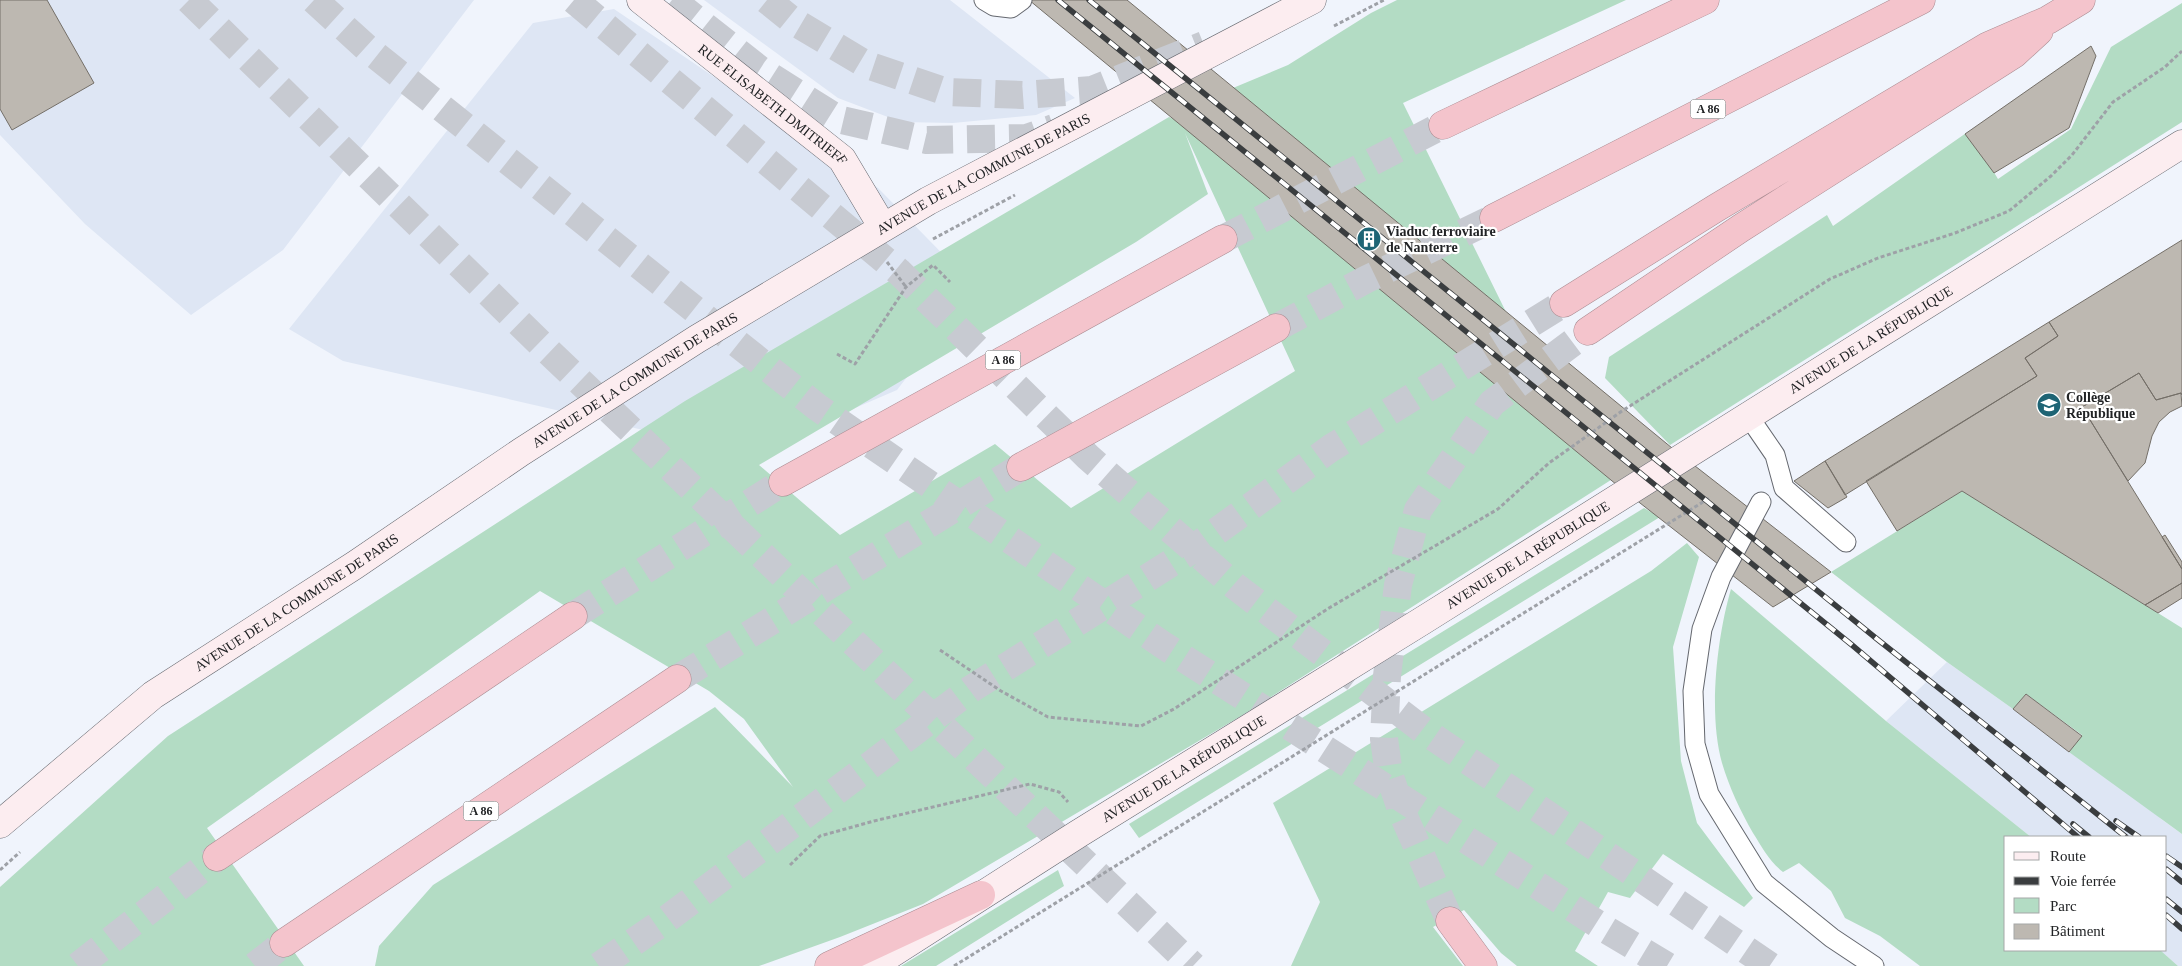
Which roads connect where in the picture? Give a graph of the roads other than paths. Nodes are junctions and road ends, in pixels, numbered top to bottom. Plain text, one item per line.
1 (641, 0) edge
2 (984, 0) edge
3 (1022, 0) edge
4 (1312, 0) edge
5 (1705, 0) edge
6 (1921, 0) edge
7 (2082, 0) edge
8 (2048, 20) junction
9 (1443, 125) tunnel mouth
10 (2182, 144) edge
11 (1494, 218) tunnel mouth
12 (882, 226) junction
13 (1222, 239) tunnel mouth
14 (1564, 302) tunnel mouth
15 (1276, 328) tunnel mouth
16 (1588, 331) tunnel mouth
17 (1749, 416) junction
18 (1021, 467) tunnel mouth
19 (783, 482) tunnel mouth
20 (1760, 502) dead end
21 (1846, 542) dead end
22 (572, 616) tunnel mouth
23 (677, 679) tunnel mouth
24 (0, 824) edge
25 (217, 857) tunnel mouth
26 (981, 895) junction
27 (1450, 921) tunnel mouth
28 (284, 943) tunnel mouth
29 (829, 966) edge
30 (872, 966) edge
31 (1484, 966) edge
32 (1874, 966) edge

1 - 12 main road, RUE ELISABETH DMITRIEFF
2 - 3 lane
4 - 12 main road, AVENUE DE LA COMMUNE DE PARIS
5 - 9 highway
6 - 11 highway, A 86
7 - 8 highway
8 - 14 highway
8 - 16 highway
10 - 17 main road, AVENUE DE LA RÉPUBLIQUE
12 - 24 main road, AVENUE DE LA COMMUNE DE PARIS
13 - 19 highway, A 86
15 - 18 highway
17 - 21 lane
17 - 26 main road, AVENUE DE LA RÉPUBLIQUE
20 - 32 lane
22 - 25 highway
23 - 28 highway, A 86
26 - 29 highway
26 - 30 main road, AVENUE DE LA RÉPUBLIQUE
27 - 31 highway

